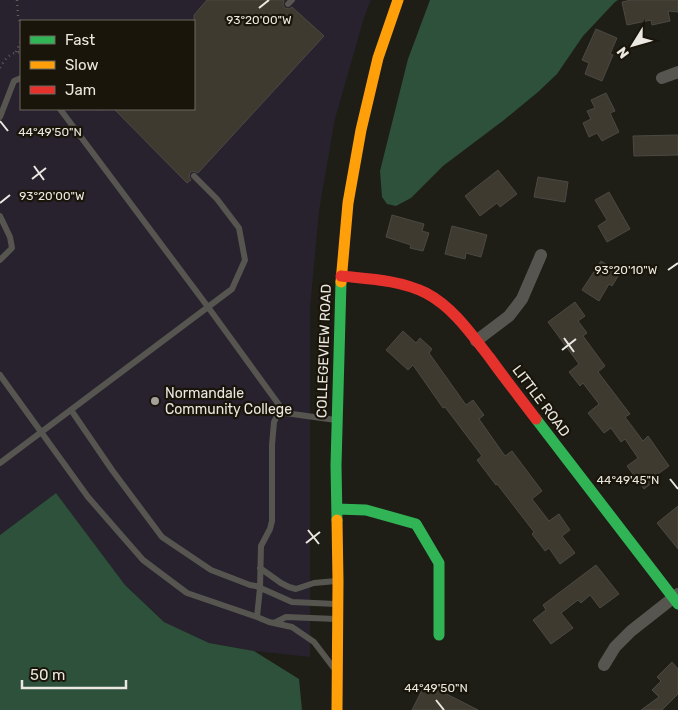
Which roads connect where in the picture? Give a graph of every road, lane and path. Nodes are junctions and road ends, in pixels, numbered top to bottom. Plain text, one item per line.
1 (17, 0) edge
2 (398, 0) edge
3 (20, 23) edge
4 (20, 43) edge
5 (16, 52) junction
6 (20, 52) edge
7 (0, 68) edge
8 (678, 72) edge
9 (20, 78) edge
10 (662, 78) dead end
11 (61, 110) edge
12 (0, 117) edge
13 (194, 176) dead end
14 (0, 216) edge
15 (541, 255) dead end
16 (0, 260) edge
17 (341, 276) junction
18 (208, 307) junction
19 (476, 341) junction
20 (0, 375) edge
21 (281, 408) junction
22 (71, 410) junction
23 (337, 420) junction
24 (42, 432) junction
25 (0, 463) edge
26 (337, 509) junction
27 (260, 568) junction
28 (338, 581) junction
29 (260, 588) junction
30 (676, 599) edge
31 (338, 604) junction
32 (256, 617) junction
33 (338, 619) junction
34 (274, 622) junction
35 (439, 635) dead end
36 (604, 665) dead end
37 (338, 673) junction
38 (337, 710) edge

1 - 3 path
2 - 17 street, COLLEGEVIEW ROAD
4 - 5 path
5 - 6 path
5 - 7 path
8 - 10 street
9 - 12 lane
11 - 18 lane
13 - 18 lane
14 - 16 lane
15 - 19 street
17 - 19 street, LITTLE ROAD
17 - 23 street, COLLEGEVIEW ROAD
18 - 21 lane
18 - 22 lane
19 - 30 street, LITTLE ROAD
20 - 24 lane
21 - 23 lane
21 - 27 lane
22 - 24 lane
22 - 29 lane
23 - 26 street, COLLEGEVIEW ROAD
24 - 25 lane
24 - 32 lane
26 - 28 street, COLLEGEVIEW ROAD
26 - 35 street
27 - 28 lane
27 - 29 lane
28 - 31 street, COLLEGEVIEW ROAD
29 - 31 lane
29 - 32 lane
30 - 36 street
31 - 33 street, COLLEGEVIEW ROAD
32 - 34 lane
33 - 34 lane
33 - 37 street, COLLEGEVIEW ROAD
34 - 37 lane
37 - 38 street, COLLEGEVIEW ROAD

